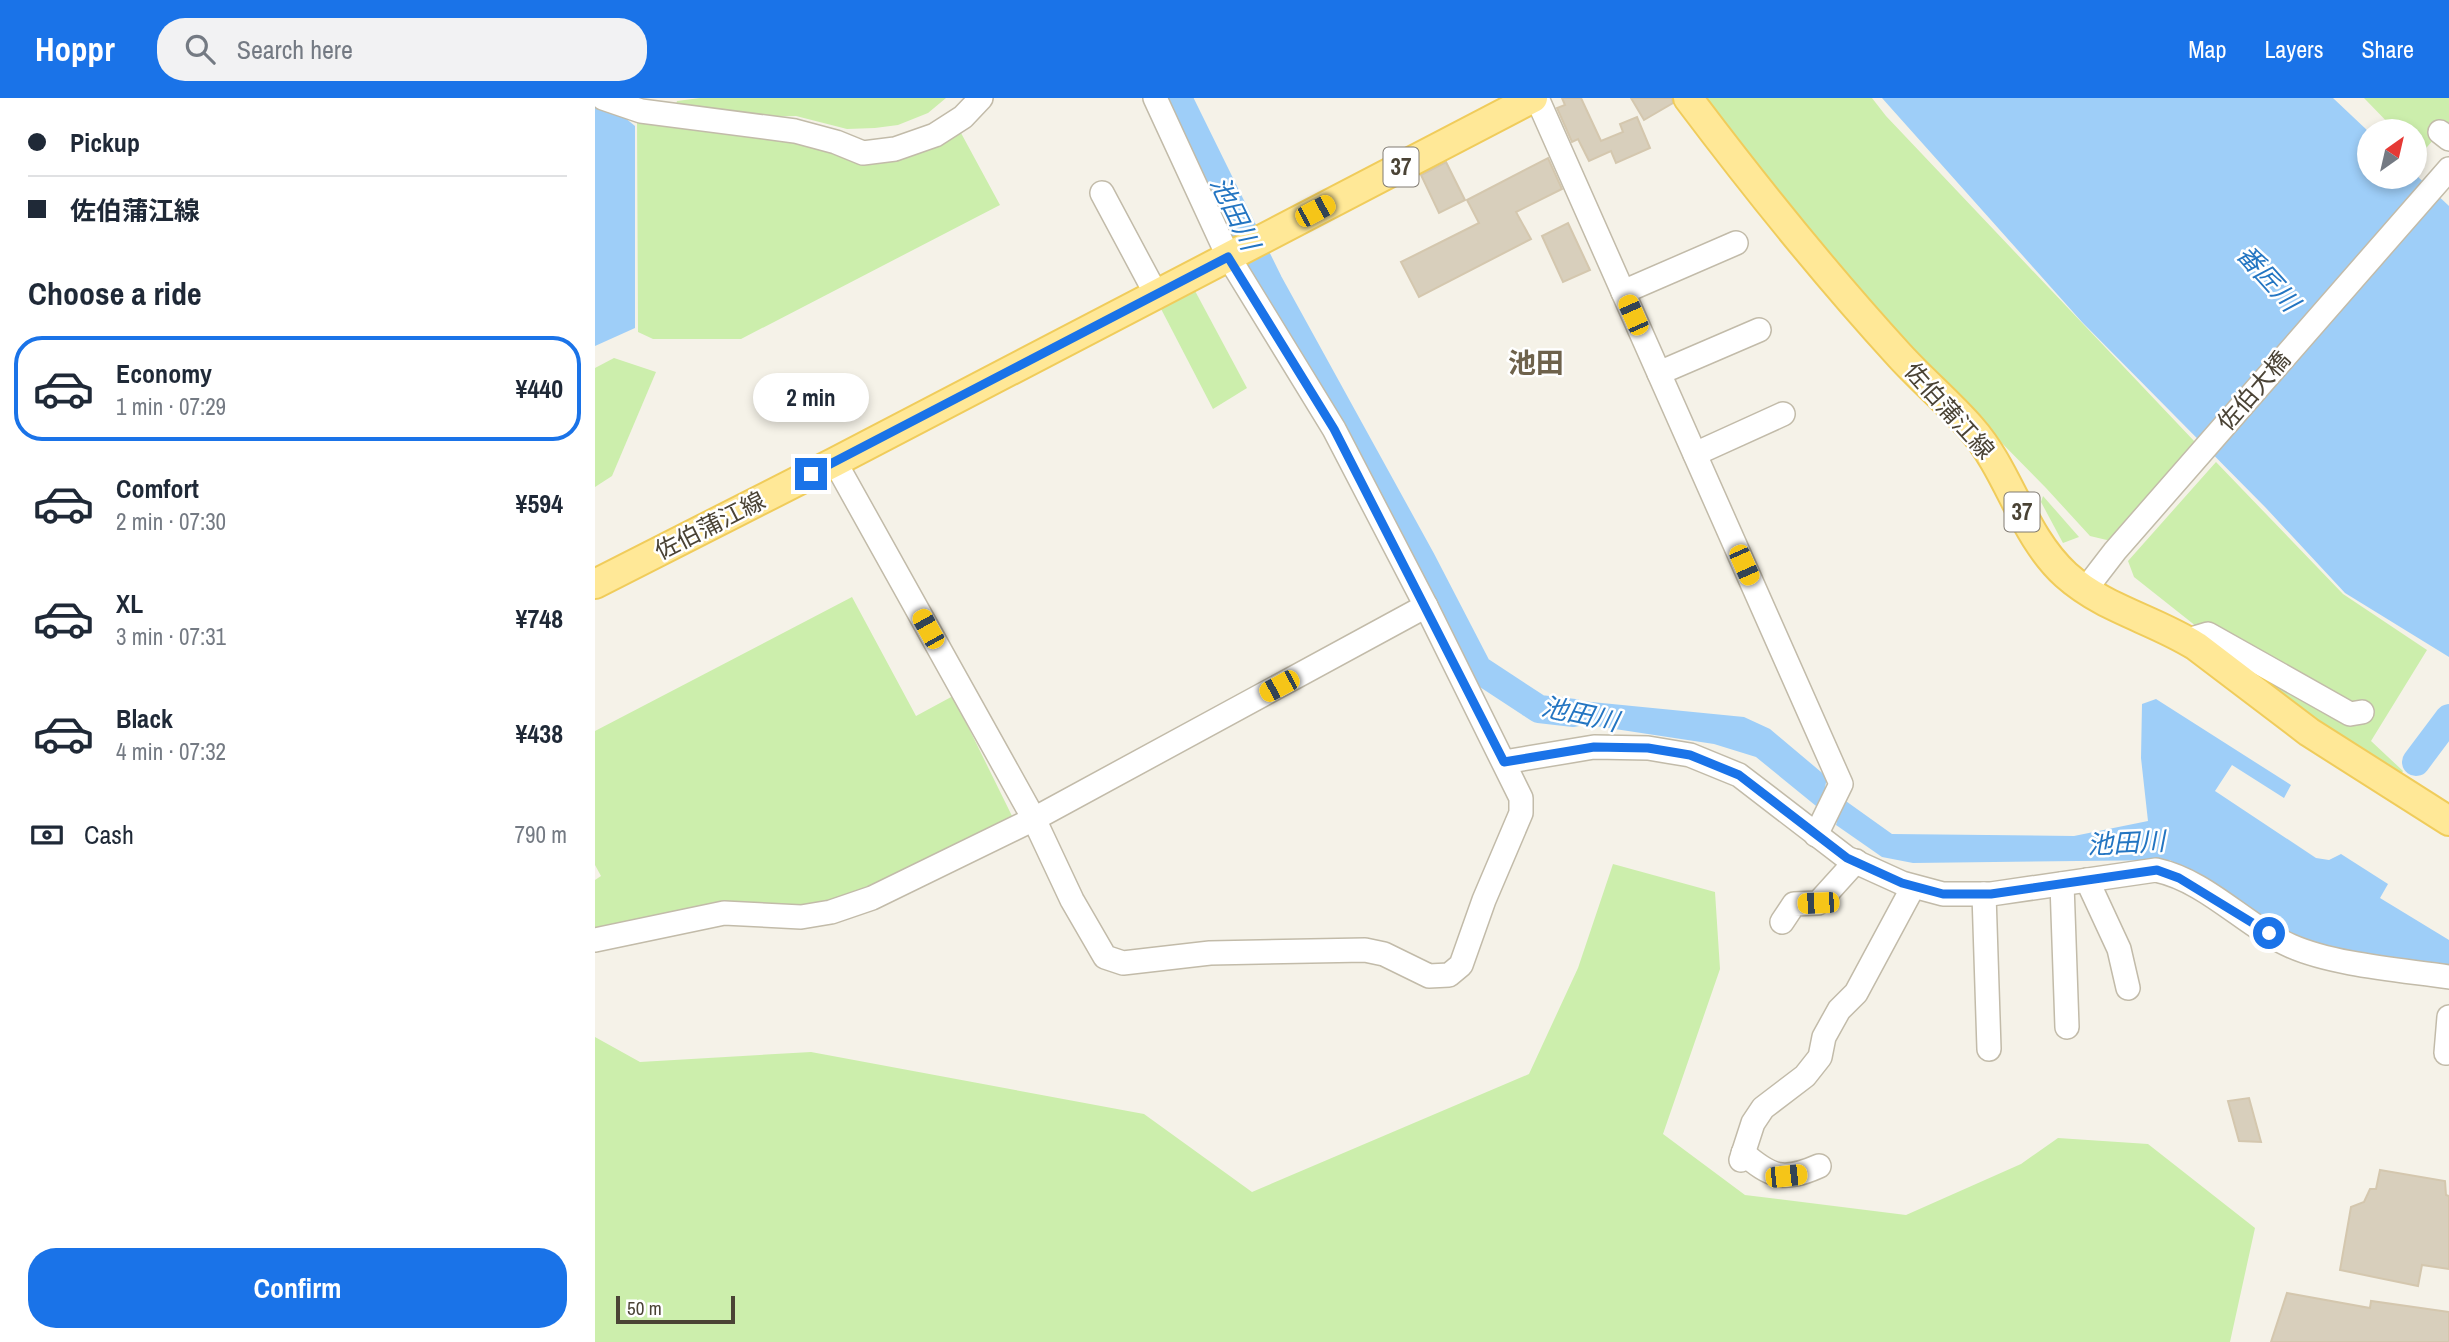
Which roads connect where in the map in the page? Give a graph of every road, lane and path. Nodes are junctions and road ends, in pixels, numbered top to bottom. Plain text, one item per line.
1 (603, 98) edge
2 (981, 98) edge
3 (1155, 98) edge
4 (1535, 98) edge
5 (1688, 98) edge
6 (2449, 169) edge
7 (1102, 193) dead end
8 (1736, 243) dead end
9 (1233, 254) junction
10 (1623, 292) junction
11 (1156, 294) junction
12 (1759, 330) dead end
13 (1659, 373) junction
14 (1783, 414) dead end
15 (1695, 454) junction
16 (835, 462) junction
17 (595, 584) edge
18 (2085, 590) junction
19 (1426, 606) junction
20 (2188, 640) junction
21 (2362, 712) dead end
22 (1504, 762) junction
23 (1034, 819) junction
24 (2449, 821) edge
25 (1816, 834) junction
26 (1856, 861) junction
27 (2087, 880) junction
28 (2062, 884) junction
29 (1913, 887) junction
30 (1984, 894) junction
31 (1782, 922) dead end
32 (595, 940) edge
33 (2448, 980) edge
34 (2129, 988) dead end
35 (2449, 1017) edge
36 (2067, 1027) dead end
37 (1989, 1049) dead end
38 (2446, 1053) dead end
39 (1819, 1166) dead end

1 - 2 street
3 - 9 street
4 - 9 main road, 佐伯蒲江線 / 37
4 - 10 street
5 - 18 main road, 佐伯蒲江線 / 37
6 - 18 street, 佐伯大橋
7 - 11 street
8 - 10 street
9 - 11 main road, 佐伯蒲江線 / 37
9 - 19 street
10 - 13 street
11 - 16 main road, 佐伯蒲江線 / 37
12 - 13 street
13 - 15 street
14 - 15 street
15 - 25 street
16 - 17 main road, 佐伯蒲江線 / 37
16 - 23 street
18 - 20 main road, 佐伯蒲江線 / 37
19 - 22 street
19 - 23 street
20 - 21 street
20 - 24 main road, 佐伯蒲江線 / 37
22 - 23 street
22 - 25 street
23 - 32 street
25 - 26 street
26 - 29 street
26 - 31 street
27 - 28 street
27 - 33 street
27 - 34 street
28 - 30 street
28 - 36 street
29 - 30 street
29 - 39 street
30 - 37 street
35 - 38 street

